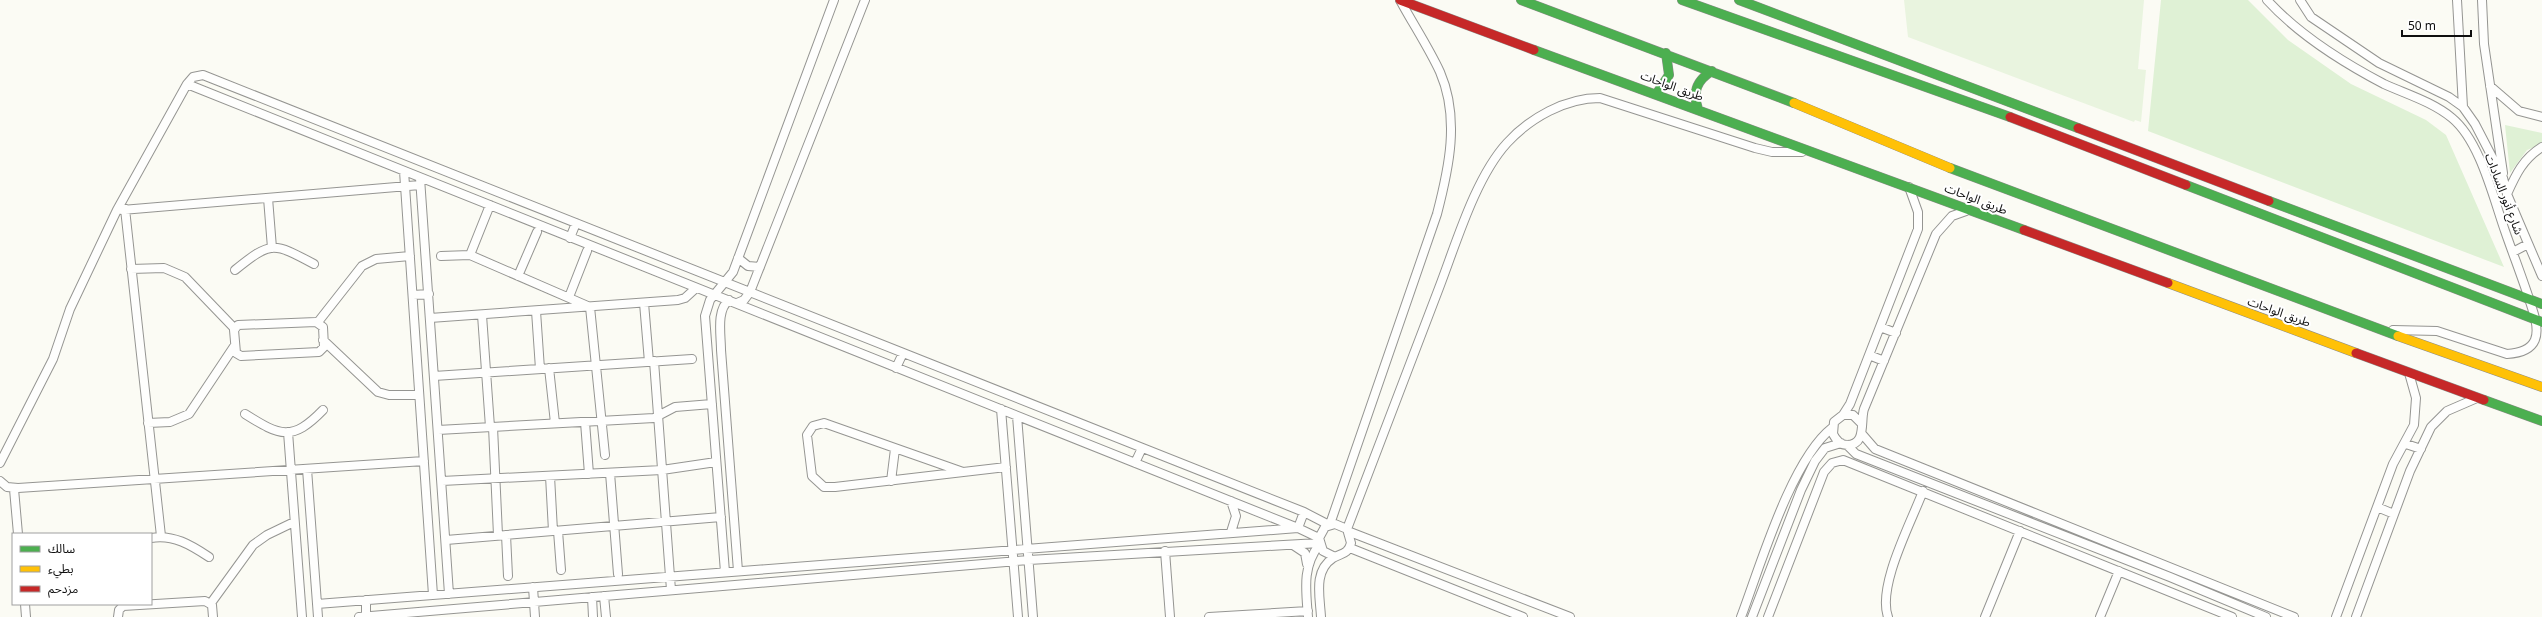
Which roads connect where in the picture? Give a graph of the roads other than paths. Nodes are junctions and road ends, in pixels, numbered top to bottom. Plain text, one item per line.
1 (834, 0) edge
2 (865, 0) edge
3 (1400, 0) edge
4 (1521, 0) edge
5 (1682, 0) edge
6 (1739, 0) edge
7 (2267, 0) edge
8 (2300, 0) edge
9 (2458, 0) edge
10 (2482, 0) edge
11 (1691, 2) edge
12 (1706, 4) edge
13 (1666, 54) junction
14 (1712, 71) junction
15 (186, 84) junction
16 (2490, 86) junction
17 (1657, 94) junction
18 (2463, 107) junction
19 (1698, 109) junction
20 (2542, 117) edge
21 (2542, 148) edge
22 (1815, 152) junction
23 (404, 171) junction
24 (2503, 178) junction
25 (420, 181) junction
26 (405, 186) junction
27 (1909, 186) junction
28 (2507, 194) junction
29 (268, 198) junction
30 (490, 206) junction
31 (125, 209) junction
32 (117, 210) junction
33 (1971, 210) junction
34 (576, 223) junction
35 (537, 232) dead end
36 (570, 238) junction
37 (2528, 244) junction
38 (272, 248) junction
39 (588, 251) dead end
40 (2513, 252) junction
41 (470, 255) junction
42 (410, 256) junction
43 (441, 256) dead end
44 (738, 258) junction
45 (314, 264) dead end
46 (760, 266) junction
47 (131, 270) junction
48 (235, 270) dead end
49 (518, 276) junction
50 (2542, 276) edge
51 (726, 282) junction
52 (696, 288) junction
53 (750, 292) junction
54 (429, 294) junction
55 (715, 295) junction
56 (413, 296) junction
57 (569, 297) junction
58 (729, 300) junction
59 (2530, 300) junction
60 (644, 303) junction
61 (737, 303) junction
62 (2542, 304) edge
63 (590, 307) junction
64 (536, 311) junction
65 (482, 314) junction
66 (430, 318) junction
67 (2539, 321) edge
68 (318, 322) junction
69 (1880, 327) junction
70 (235, 329) junction
71 (2382, 330) junction
72 (1896, 333) junction
73 (323, 340) junction
74 (235, 345) junction
75 (903, 353) junction
76 (1869, 355) junction
77 (721, 357) junction
78 (707, 358) junction
79 (692, 359) dead end
80 (1884, 361) junction
81 (651, 362) junction
82 (596, 365) junction
83 (549, 368) junction
84 (896, 368) junction
85 (540, 369) junction
86 (486, 372) junction
87 (2408, 373) junction
88 (434, 376) junction
89 (2542, 387) edge
90 (420, 395) junction
91 (2477, 398) junction
92 (712, 404) junction
93 (1001, 409) junction
94 (324, 410) dead end
95 (245, 414) dead end
96 (658, 415) junction
97 (1842, 415) junction
98 (1017, 416) junction
99 (602, 421) junction
100 (2542, 421) edge
101 (585, 422) junction
102 (1861, 422) junction
103 (148, 423) junction
104 (555, 423) junction
105 (491, 427) junction
106 (1832, 428) junction
107 (438, 430) junction
108 (288, 432) junction
109 (1862, 434) junction
110 (1844, 444) junction
111 (2406, 444) junction
112 (1142, 448) junction
113 (895, 449) junction
114 (2421, 449) junction
115 (605, 455) dead end
116 (424, 462) junction
117 (716, 462) junction
118 (0, 463) edge
119 (1135, 463) junction
120 (1006, 468) junction
121 (306, 469) junction
122 (290, 470) junction
123 (662, 470) junction
124 (963, 472) junction
125 (610, 473) junction
126 (589, 474) junction
127 (550, 476) junction
128 (154, 479) junction
129 (496, 479) junction
130 (0, 481) edge
131 (442, 481) junction
132 (891, 481) junction
133 (14, 488) junction
134 (1923, 491) junction
135 (1231, 501) junction
136 (1976, 501) junction
137 (2377, 507) junction
138 (1304, 512) junction
139 (1972, 512) junction
140 (2394, 514) junction
141 (721, 517) junction
142 (294, 522) junction
143 (666, 522) junction
144 (1330, 524) junction
145 (615, 526) junction
146 (1298, 528) junction
147 (556, 531) junction
148 (1348, 531) junction
149 (2020, 531) junction
150 (1231, 532) junction
151 (18, 533) edge
152 (502, 535) junction
153 (161, 536) junction
154 (152, 538) edge
155 (446, 540) junction
156 (1127, 540) junction
157 (1319, 542) junction
158 (1291, 544) junction
159 (1028, 548) junction
160 (1350, 548) junction
161 (1013, 549) junction
162 (1165, 551) junction
163 (1129, 553) junction
164 (209, 557) dead end
165 (1335, 557) junction
166 (1029, 560) junction
167 (860, 561) junction
168 (1014, 561) junction
169 (1308, 564) junction
170 (561, 570) dead end
171 (738, 571) junction
172 (2119, 571) junction
173 (725, 572) junction
174 (618, 574) dead end
175 (862, 574) junction
176 (508, 576) dead end
177 (670, 576) junction
178 (2170, 577) junction
179 (1305, 578) junction
180 (1319, 579) junction
181 (533, 587) junction
182 (672, 590) junction
183 (2164, 590) junction
184 (449, 594) junction
185 (2238, 594) junction
186 (433, 595) junction
187 (604, 596) junction
188 (592, 597) junction
189 (366, 600) junction
190 (534, 602) junction
191 (211, 603) junction
192 (152, 604) edge
193 (317, 604) junction
194 (2235, 604) junction
195 (25, 605) edge
196 (139, 605) edge
197 (117, 610) edge
198 (2213, 613) edge
199 (1308, 614) edge
200 (1252, 616) edge
201 (1520, 616) edge
202 (26, 617) edge
203 (213, 617) edge
204 (302, 617) edge
205 (318, 617) edge
206 (363, 617) edge
207 (535, 617) edge
208 (593, 617) edge
209 (606, 617) edge
210 (1018, 617) edge
211 (1033, 617) edge
212 (1170, 617) edge
213 (1209, 617) edge
214 (1321, 617) edge
215 (1570, 617) edge
216 (1741, 617) edge
217 (1752, 617) edge
218 (1768, 617) edge
219 (1888, 617) edge
220 (1985, 617) edge
221 (2100, 617) edge
222 (2232, 617) edge
223 (2266, 617) edge
224 (2294, 617) edge
225 (2336, 617) edge
226 (2356, 617) edge

1 - 44 street
2 - 46 street
3 - 17 main road, طريق الواحات
3 - 144 street
4 - 13 main road, طريق الواحات
5 - 11 main road
6 - 59 main road
7 - 40 street, شارع أنور السادات
8 - 18 street, شارع أنور السادات
9 - 18 street
10 - 16 street
11 - 12 main road
12 - 67 main road
13 - 14 main road, طريق الواحات
13 - 17 main road
14 - 19 main road
14 - 71 main road, طريق الواحات
15 - 23 street
15 - 32 street
15 - 34 street
16 - 20 street
16 - 24 street
17 - 19 main road, طريق الواحات
18 - 24 street, شارع أنور السادات
19 - 22 main road, طريق الواحات
21 - 28 street
22 - 27 main road, طريق الواحات
22 - 148 street
23 - 25 street
23 - 26 street
24 - 28 street, شارع أنور السادات
25 - 26 street
25 - 30 street
25 - 54 street
26 - 29 street
26 - 42 street
27 - 33 main road, طريق الواحات
27 - 69 street
28 - 37 street, شارع أنور السادات
29 - 31 street
29 - 38 street
30 - 36 street
30 - 41 street
31 - 32 street
31 - 47 street
32 - 118 street
33 - 72 street
33 - 87 main road, طريق الواحات
34 - 36 street
34 - 51 street
35 - 49 street
36 - 52 street
37 - 40 street
37 - 50 street, شارع أنور السادات
38 - 45 street
38 - 48 street
39 - 57 street
40 - 59 street, شارع أنور السادات
41 - 43 street
41 - 49 street
42 - 56 street
42 - 68 street
44 - 46 street
44 - 51 street
46 - 53 street
47 - 70 street
47 - 103 street
49 - 57 street
51 - 53 street
51 - 55 street
52 - 55 street
52 - 60 street
53 - 61 street
53 - 75 street
54 - 56 street
54 - 66 street
55 - 58 street
55 - 78 street
56 - 90 street
57 - 63 street
58 - 61 street
58 - 77 street
59 - 62 main road
59 - 67 street, شارع أنور السادات
60 - 63 street
60 - 81 street
61 - 84 street
63 - 64 street
63 - 82 street
64 - 65 street
64 - 85 street
65 - 66 street
65 - 86 street
66 - 88 street
67 - 71 street, شارع أنور السادات
68 - 70 street
68 - 73 street
69 - 72 street
69 - 76 street
70 - 74 street
71 - 89 main road, طريق الواحات
72 - 80 street
73 - 74 street
73 - 90 street
74 - 103 street
75 - 84 street
75 - 112 street
76 - 80 street
76 - 97 street
77 - 78 street
77 - 171 street
78 - 92 street
79 - 81 street
80 - 102 street
81 - 82 street
81 - 96 street
82 - 83 street
82 - 99 street
83 - 85 street
83 - 104 street
84 - 93 street
85 - 86 street
86 - 88 street
86 - 105 street
87 - 91 main road, طريق الواحات
87 - 111 street
88 - 107 street
90 - 116 street
91 - 100 main road, طريق الواحات
91 - 114 street
92 - 96 street
92 - 117 street
93 - 98 street
93 - 120 street
94 - 108 street
95 - 108 street
96 - 99 street
96 - 123 street
97 - 102 street
97 - 106 street
98 - 119 street
98 - 159 street
99 - 101 street
99 - 115 street
101 - 104 street
101 - 126 street
102 - 109 street
103 - 128 street
104 - 105 street
105 - 107 street
105 - 129 street
106 - 110 street
106 - 216 street
107 - 131 street
108 - 122 street
109 - 110 street
109 - 185 street
110 - 136 street
110 - 217 street
111 - 114 street
111 - 137 street
112 - 119 street
112 - 138 street
113 - 124 street
113 - 132 street
113 - 132 street
114 - 140 street
116 - 121 street
116 - 186 street
117 - 123 street
117 - 141 street
119 - 135 street
120 - 124 street
120 - 161 street
121 - 122 street
121 - 193 street
122 - 128 street
122 - 142 street
123 - 125 street
123 - 143 street
124 - 132 street
125 - 126 street
125 - 145 street
126 - 127 street
127 - 129 street
127 - 147 street
128 - 133 street
128 - 153 street
129 - 131 street
129 - 152 street
130 - 133 street
131 - 155 street
133 - 151 street
134 - 139 street
134 - 218 street
134 - 219 street
135 - 146 street
135 - 150 street
136 - 139 street
136 - 178 street
137 - 140 street
137 - 225 street
138 - 144 street
138 - 146 street
139 - 149 street
140 - 226 street
141 - 143 street
141 - 173 street
142 - 191 street
142 - 204 street
143 - 145 street
143 - 177 street
144 - 148 street
144 - 157 street
145 - 147 street
145 - 174 street
146 - 150 street
146 - 157 street
147 - 152 street
147 - 170 street
148 - 160 street
148 - 215 street
149 - 172 street
149 - 220 street
150 - 156 street
152 - 155 street
152 - 176 street
153 - 154 street
153 - 164 street
155 - 184 street
156 - 159 street
156 - 163 street
157 - 158 street
157 - 165 street
157 - 169 street
158 - 162 street
158 - 169 street
159 - 161 street
159 - 166 street
160 - 165 street
160 - 201 street
161 - 167 street
161 - 168 street
162 - 163 street
162 - 212 street
163 - 166 street
165 - 180 street
166 - 168 street
166 - 211 street
167 - 171 street
167 - 175 street
168 - 175 street
168 - 210 street
169 - 179 street
171 - 173 street
172 - 183 street
172 - 221 street
173 - 177 street
175 - 182 street
177 - 181 street
177 - 182 street
178 - 183 street
178 - 194 street
179 - 180 street
179 - 199 street
180 - 214 street
181 - 184 street
181 - 190 street
182 - 187 street
183 - 198 street
184 - 186 street
185 - 194 street
185 - 224 street
186 - 189 street
187 - 188 street
187 - 209 street
188 - 190 street
188 - 208 street
189 - 193 street
189 - 206 street
190 - 206 street
190 - 207 street
191 - 192 street
191 - 203 street
193 - 205 street
194 - 223 street
195 - 202 street
196 - 197 street
198 - 222 street
199 - 200 street
200 - 213 street

